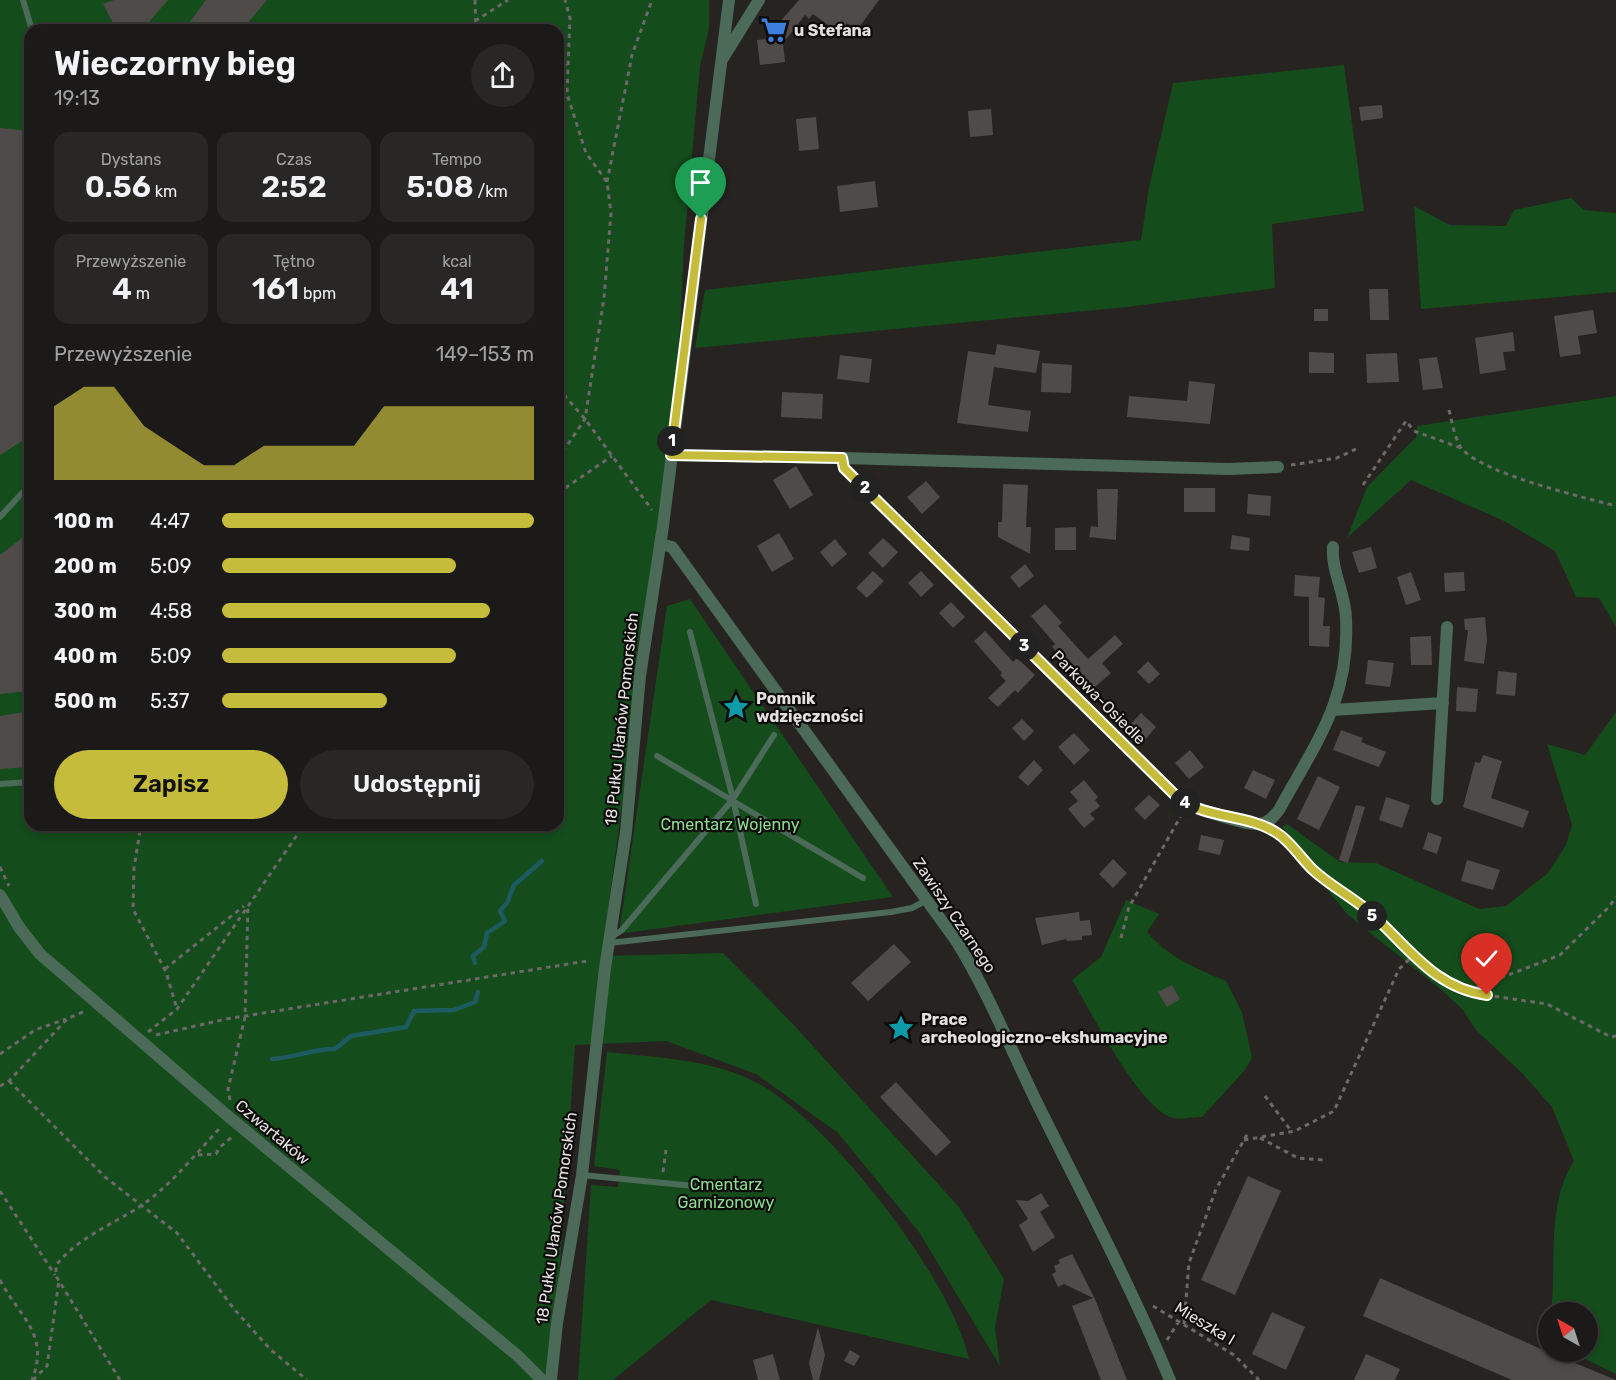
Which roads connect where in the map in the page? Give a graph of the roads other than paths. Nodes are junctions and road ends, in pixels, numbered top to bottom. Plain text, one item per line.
1 (23, 0) edge
2 (729, 0) edge
3 (759, 0) edge
4 (30, 24) edge
5 (721, 61) junction
6 (671, 455) junction
7 (842, 458) junction
8 (1278, 467) road end
9 (24, 494) edge
10 (0, 516) edge
11 (660, 544) junction
12 (1333, 547) dead end
13 (1448, 627) dead end
14 (690, 632) dead end
15 (1443, 703) junction
16 (1334, 710) junction
17 (774, 735) dead end
18 (657, 756) dead end
19 (24, 782) edge
20 (0, 784) edge
21 (733, 799) junction
22 (1437, 799) dead end
23 (863, 878) dead end
24 (0, 896) edge
25 (927, 900) junction
26 (756, 904) dead end
27 (609, 941) junction
28 (582, 1175) junction
29 (694, 1186) dead end
30 (542, 1380) edge
31 (550, 1380) edge
32 (1170, 1380) edge

1 - 4 lane
2 - 5 street, 18 Pułku Ułanów Pomorskich
3 - 5 street
5 - 6 street, 18 Pułku Ułanów Pomorskich
6 - 7 street
6 - 11 street, 18 Pułku Ułanów Pomorskich
7 - 8 street
7 - 16 street, Parkowa-Osiedle
9 - 10 lane
11 - 25 street, Zawiszy Czarnego
11 - 27 street, 18 Pułku Ułanów Pomorskich
12 - 16 street
13 - 15 street
14 - 21 lane
15 - 16 street
15 - 22 street
17 - 21 lane
18 - 21 lane
19 - 20 lane
21 - 23 lane
21 - 26 lane
21 - 27 lane
24 - 30 street, Czwartaków
25 - 27 lane
25 - 32 street, Zawiszy Czarnego
27 - 28 street, 18 Pułku Ułanów Pomorskich
28 - 29 lane
28 - 31 street, 18 Pułku Ułanów Pomorskich

